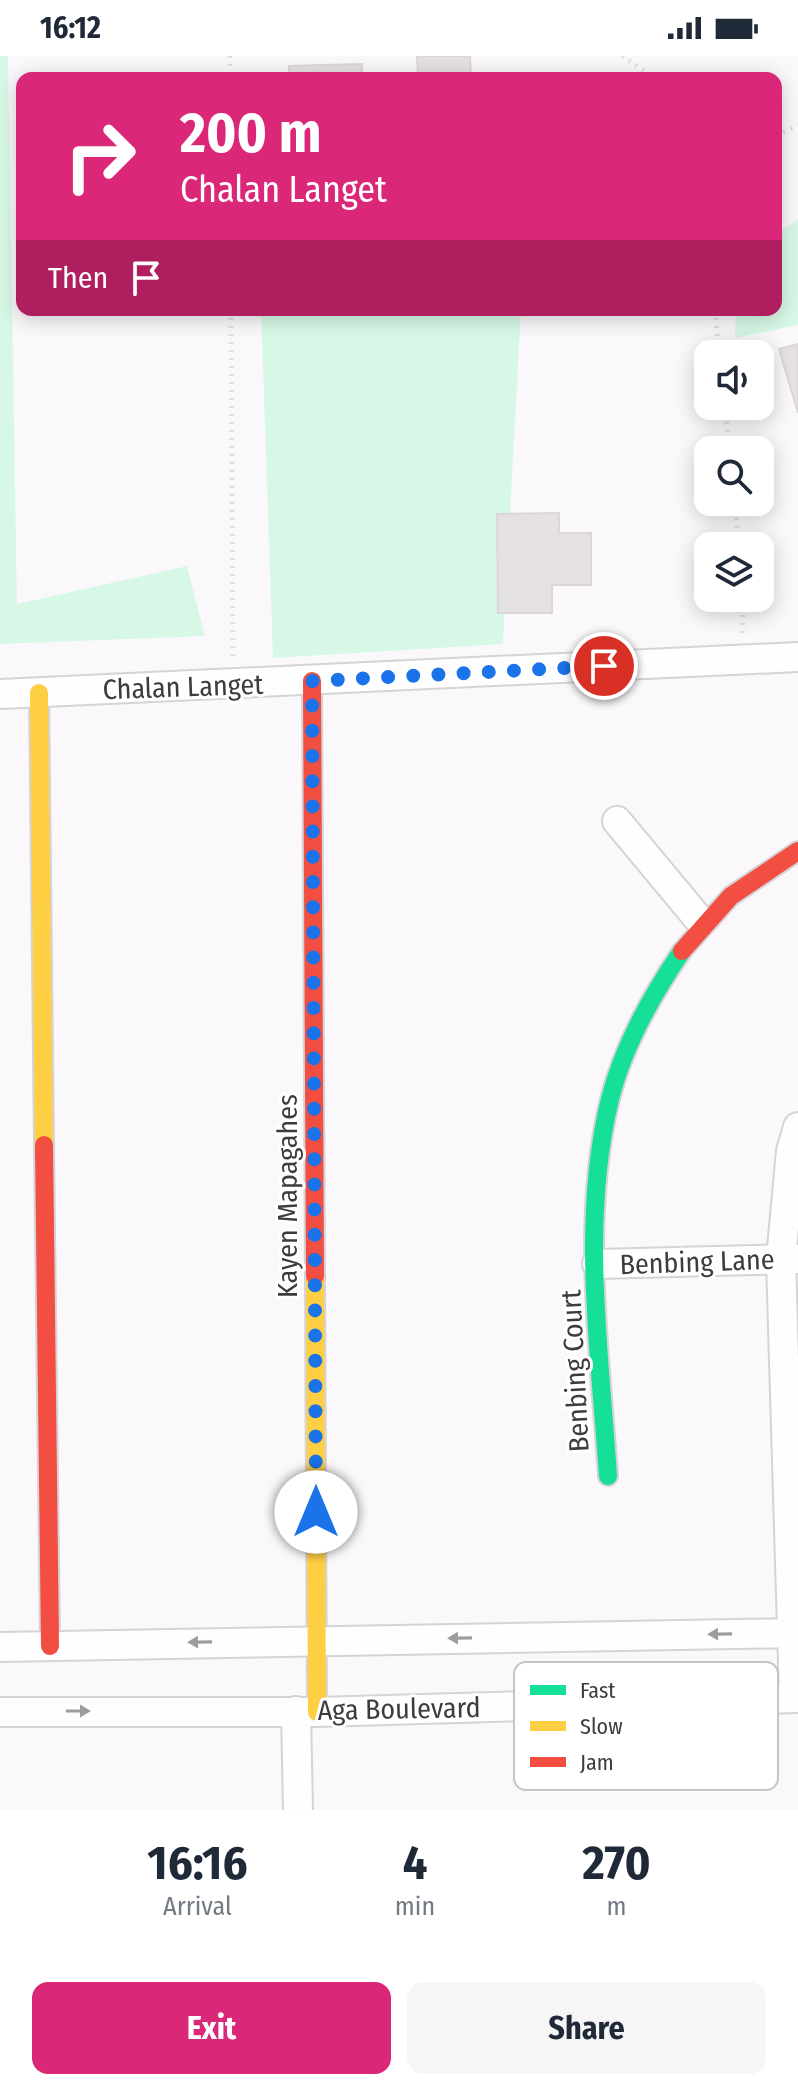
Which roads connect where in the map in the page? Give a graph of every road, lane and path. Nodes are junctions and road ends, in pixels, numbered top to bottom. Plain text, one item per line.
1 (622, 56) edge
2 (646, 72) edge
3 (231, 316) edge
4 (716, 316) edge
5 (718, 340) edge
6 (743, 612) edge
7 (798, 657) edge
8 (742, 659) junction
9 (312, 681) junction
10 (233, 685) junction
11 (39, 693) junction
12 (0, 694) edge
13 (617, 821) dead end
14 (798, 851) edge
15 (701, 922) junction
16 (798, 1127) edge
17 (790, 1259) edge
18 (597, 1264) junction
19 (608, 1476) dead end
20 (796, 1633) edge
21 (317, 1640) junction
22 (50, 1646) junction
23 (0, 1647) edge
24 (796, 1698) edge
25 (514, 1705) edge
26 (307, 1711) junction
27 (0, 1712) edge
28 (298, 1810) edge

1 - 2 path
3 - 10 path
4 - 5 path
6 - 8 path
7 - 8 street, Chalan Langet
8 - 9 street, Chalan Langet
9 - 10 street, Chalan Langet
9 - 21 street, Kayen Mapagahes
10 - 11 street, Chalan Langet
11 - 12 street, Chalan Langet
11 - 22 street
13 - 15 street
14 - 15 street, Benbing Court
15 - 18 street, Benbing Court
16 - 17 street
17 - 18 street, Benbing Lane
17 - 20 street
18 - 19 street, Benbing Court
20 -> 21 street
20 - 24 street
21 -> 22 street
21 - 26 street, Kayen Mapagahes
22 - 23 street
25 - 26 street, Aga Boulevard
27 -> 26 street, Aga Boulevard
26 - 28 street

